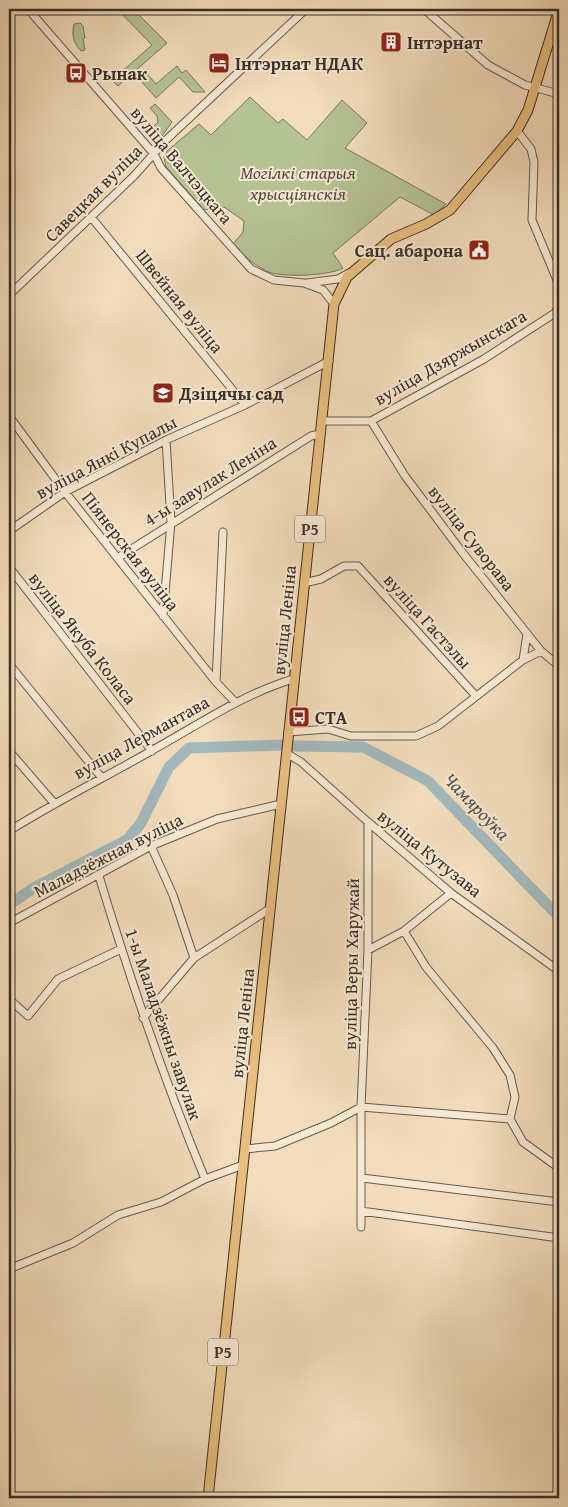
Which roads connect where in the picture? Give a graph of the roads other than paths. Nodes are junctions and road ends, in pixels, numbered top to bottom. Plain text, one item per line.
1 (12, 9) edge
2 (28, 9) edge
3 (306, 9) edge
4 (424, 9) edge
5 (559, 9) edge
6 (9, 11) edge
7 (534, 88) junction
8 (559, 94) edge
9 (517, 131) junction
10 (154, 154) junction
11 (91, 217) junction
12 (353, 271) junction
13 (304, 283) junction
14 (559, 286) edge
15 (9, 295) edge
16 (334, 304) junction
17 (559, 307) edge
18 (329, 361) junction
19 (245, 405) junction
20 (9, 416) edge
21 (322, 421) junction
22 (371, 421) junction
23 (320, 434) junction
24 (166, 440) junction
25 (65, 492) junction
26 (171, 522) junction
27 (9, 532) edge
28 (223, 532) dead end
29 (118, 557) junction
30 (9, 568) edge
31 (304, 583) junction
32 (163, 616) junction
33 (527, 634) junction
34 (541, 651) junction
35 (523, 660) junction
36 (9, 664) edge
37 (559, 666) edge
38 (293, 679) junction
39 (216, 682) junction
40 (475, 695) junction
41 (235, 702) junction
42 (288, 732) junction
43 (9, 751) edge
44 (152, 751) junction
45 (286, 753) junction
46 (102, 778) junction
47 (54, 802) junction
48 (281, 804) junction
49 (368, 822) junction
50 (9, 831) edge
51 (151, 846) junction
52 (99, 876) junction
53 (451, 892) junction
54 (271, 908) junction
55 (9, 923) edge
56 (404, 931) junction
57 (121, 949) junction
58 (368, 950) junction
59 (194, 958) junction
60 (559, 971) edge
61 (9, 1000) edge
62 (143, 1018) junction
63 (361, 1107) junction
64 (510, 1119) junction
65 (245, 1149) junction
66 (243, 1165) junction
67 (559, 1168) edge
68 (362, 1178) junction
69 (205, 1180) junction
70 (559, 1202) edge
71 (361, 1211) junction
72 (361, 1227) dead end
73 (559, 1238) edge
74 (9, 1269) edge
75 (208, 1498) edge

1 - 6 street
2 - 10 street, вуліца Валчэцкага
3 - 10 street, Савецкая вуліца
4 - 7 street
5 - 7 main road, вуліца Леніна / Р5
7 - 8 street
7 - 9 main road, вуліца Леніна / Р5
9 - 12 main road, вуліца Леніна / Р5
9 - 14 street
10 - 11 street, Савецкая вуліца
10 - 13 street, вуліца Валчэцкага
11 - 15 street, Савецкая вуліца
11 - 19 street, Швейная вуліца
12 - 13 street
12 - 16 main road, вуліца Леніна / Р5
13 - 16 street, вуліца Валчэцкага
16 - 18 main road, вуліца Леніна / Р5
17 - 22 street, вуліца Дзяржынскага
18 - 19 street, вуліца Янкі Купалы
18 - 21 main road, вуліца Леніна / Р5
19 - 24 street, вуліца Янкі Купалы
20 - 25 street, Піянерская вуліца
21 - 22 street, вуліца Дзяржынскага
21 - 23 main road, вуліца Леніна / Р5
22 - 33 street, вуліца Суворава
23 - 26 street, 4-ы завулак Леніна
23 - 31 main road, вуліца Леніна / Р5
24 - 25 street, вуліца Янкі Купалы
24 - 26 street
25 - 27 street, вуліца Янкі Купалы
25 - 29 street, Піянерская вуліца
26 - 29 street, 4-ы завулак Леніна
26 - 32 street
28 - 39 street
29 - 32 street, Піянерская вуліца
30 - 44 street, вуліца Якуба Коласа
31 - 38 main road, вуліца Леніна / Р5
31 - 40 street, вуліца Гастэлы
32 - 39 street, Піянерская вуліца
33 - 34 street, вуліца Суворава
33 - 35 street
34 - 35 street
34 - 37 street, вуліца Суворава
35 - 40 street
36 - 46 street
38 - 41 street, вуліца Лермантава
38 - 42 main road, вуліца Леніна / Р5
39 - 41 street, Піянерская вуліца
40 - 42 street
41 - 44 street, вуліца Лермантава
42 - 45 main road, вуліца Леніна / Р5
43 - 47 street
44 - 46 street, вуліца Лермантава
45 - 48 main road, вуліца Леніна / Р5
45 - 49 street, вуліца Кутузава
46 - 47 street, вуліца Лермантава
47 - 50 street, вуліца Лермантава
48 - 51 street, Маладзёжная вуліца
48 - 54 main road, вуліца Леніна / Р5
49 - 53 street, вуліца Кутузава
49 - 58 street, вуліца Веры Харужай
51 - 52 street, Маладзёжная вуліца
51 - 59 street
52 - 55 street, Маладзёжная вуліца
52 - 57 street, 1-ы Маладзёжны завулак
53 - 56 street
53 - 60 street, вуліца Кутузава
54 - 59 street
54 - 65 main road, вуліца Леніна / Р5
56 - 58 street
56 - 64 street
57 - 61 street
57 - 62 street, 1-ы Маладзёжны завулак
58 - 63 street, вуліца Веры Харужай
59 - 62 street
62 - 69 street, 1-ы Маладзёжны завулак
63 - 64 street
63 - 65 street
63 - 68 street, вуліца Веры Харужай
64 - 67 street
65 - 66 main road, вуліца Леніна / Р5
66 - 69 street
66 - 75 main road, вуліца Леніна / Р5
68 - 70 street
68 - 71 street, вуліца Веры Харужай
69 - 74 street
71 - 72 street, вуліца Веры Харужай
71 - 73 street

